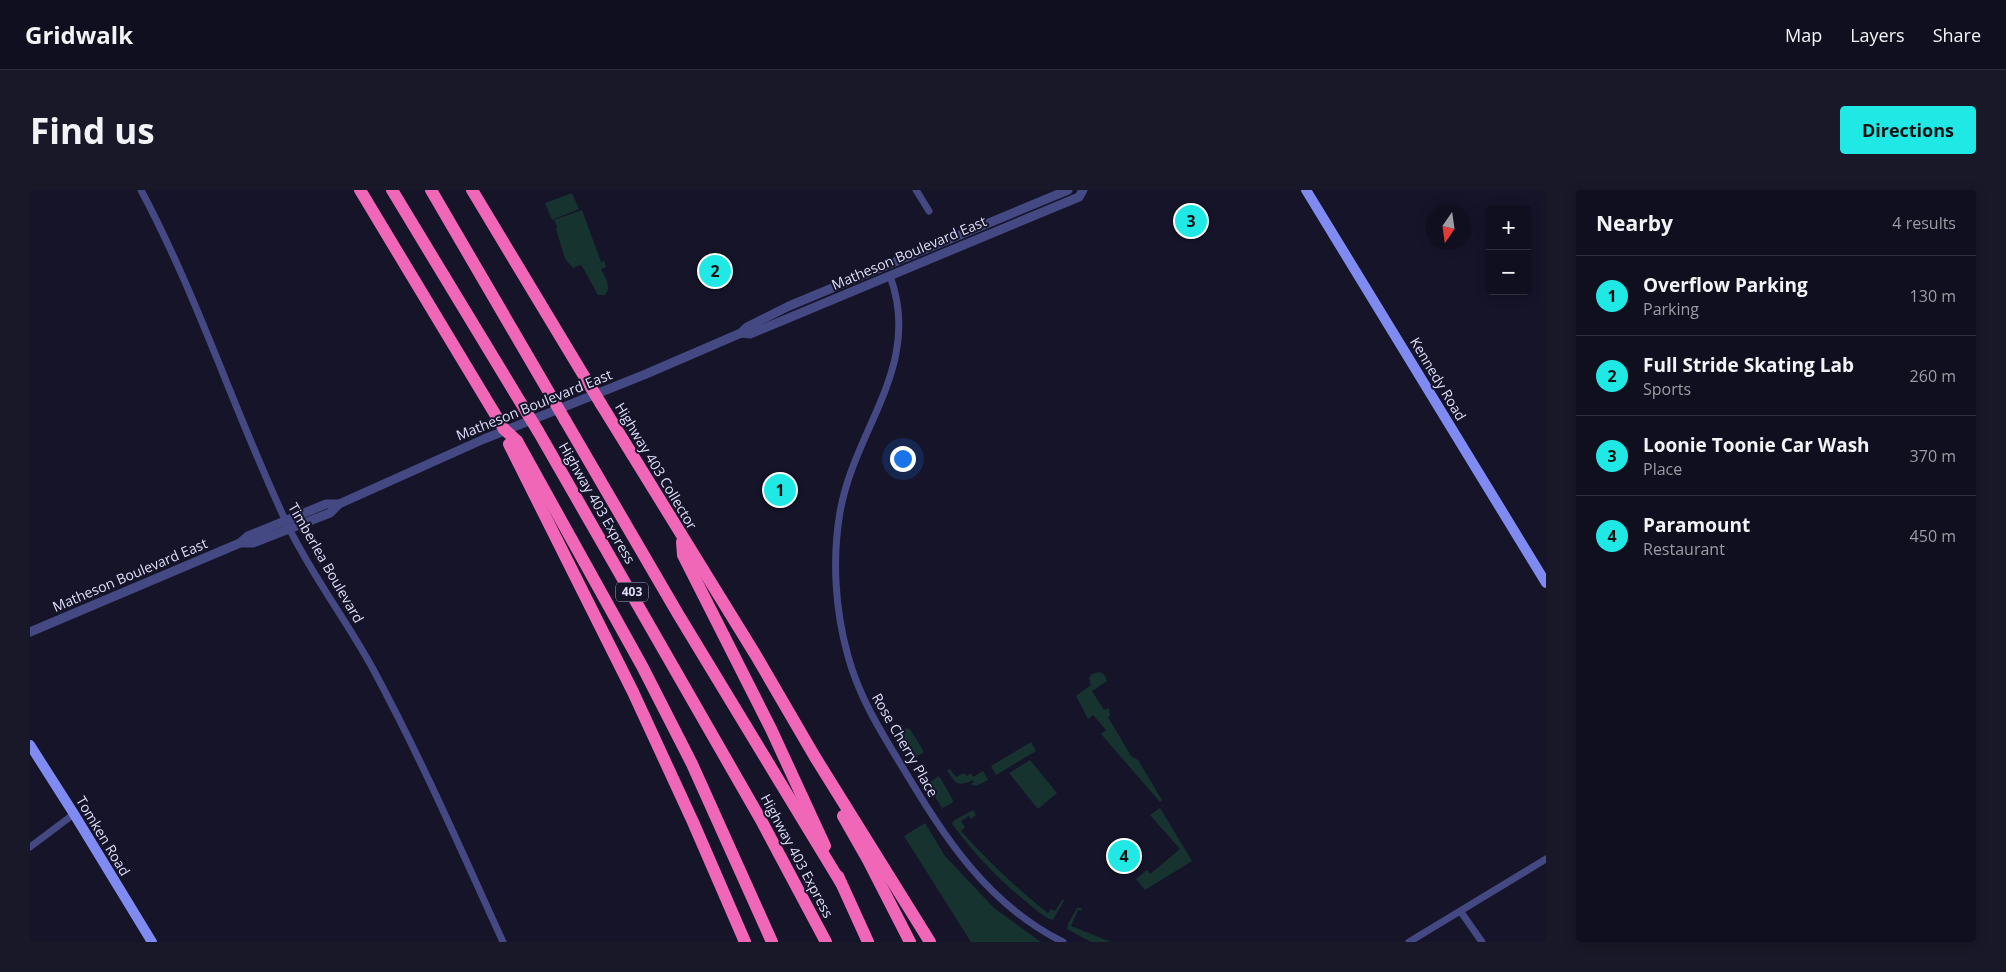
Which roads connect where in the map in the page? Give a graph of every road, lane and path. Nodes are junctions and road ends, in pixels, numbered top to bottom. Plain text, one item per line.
1 (141, 190) edge
2 (360, 190) edge
3 (392, 190) edge
4 (430, 190) edge
5 (472, 190) edge
6 (916, 190) edge
7 (1068, 190) edge
8 (1083, 190) edge
9 (1306, 190) edge
10 (929, 211) dead end
11 (890, 276) junction
12 (741, 333) junction
13 (513, 442) junction
14 (339, 504) junction
15 (286, 520) junction
16 (290, 530) junction
17 (682, 538) junction
18 (240, 544) junction
19 (1545, 580) edge
20 (30, 632) edge
21 (30, 745) edge
22 (815, 757) junction
23 (74, 814) junction
24 (30, 847) edge
25 (1546, 859) edge
26 (841, 883) junction
27 (1461, 912) junction
28 (152, 942) edge
29 (502, 942) edge
30 (744, 942) edge
31 (772, 942) edge
32 (826, 942) edge
33 (868, 942) edge
34 (910, 942) edge
35 (930, 942) edge
36 (1063, 942) edge
37 (1409, 942) edge
38 (1482, 942) edge

1 - 15 street, Timberlea Boulevard
2 - 13 highway, bridge
3 - 32 highway, Highway 403 Express / 403, bridge
4 - 26 highway, Highway 403 Express / 403, bridge
5 - 17 highway, Highway 403 Collector, bridge
6 - 10 street
7 - 12 street, Matheson Boulevard East
8 - 11 street, Matheson Boulevard East
9 - 19 main road, Kennedy Road
11 - 12 street, Matheson Boulevard East
11 - 36 street, Rose Cherry Place
12 - 14 street, Matheson Boulevard East
13 - 30 highway
13 - 31 highway
14 - 15 street, Matheson Boulevard East
14 - 16 street, Matheson Boulevard East
15 - 16 street, Timberlea Boulevard
15 - 18 street, Matheson Boulevard East
16 - 18 street, Matheson Boulevard East
16 - 29 street, Timberlea Boulevard
17 - 22 highway, Highway 403 Collector
17 - 26 highway
18 - 20 street, Matheson Boulevard East
21 - 23 main road, Tomken Road
22 - 34 highway
22 - 35 highway
23 - 24 street
23 - 28 main road, Tomken Road
25 - 27 street
26 - 33 highway, 403
27 - 37 street
27 - 38 street

